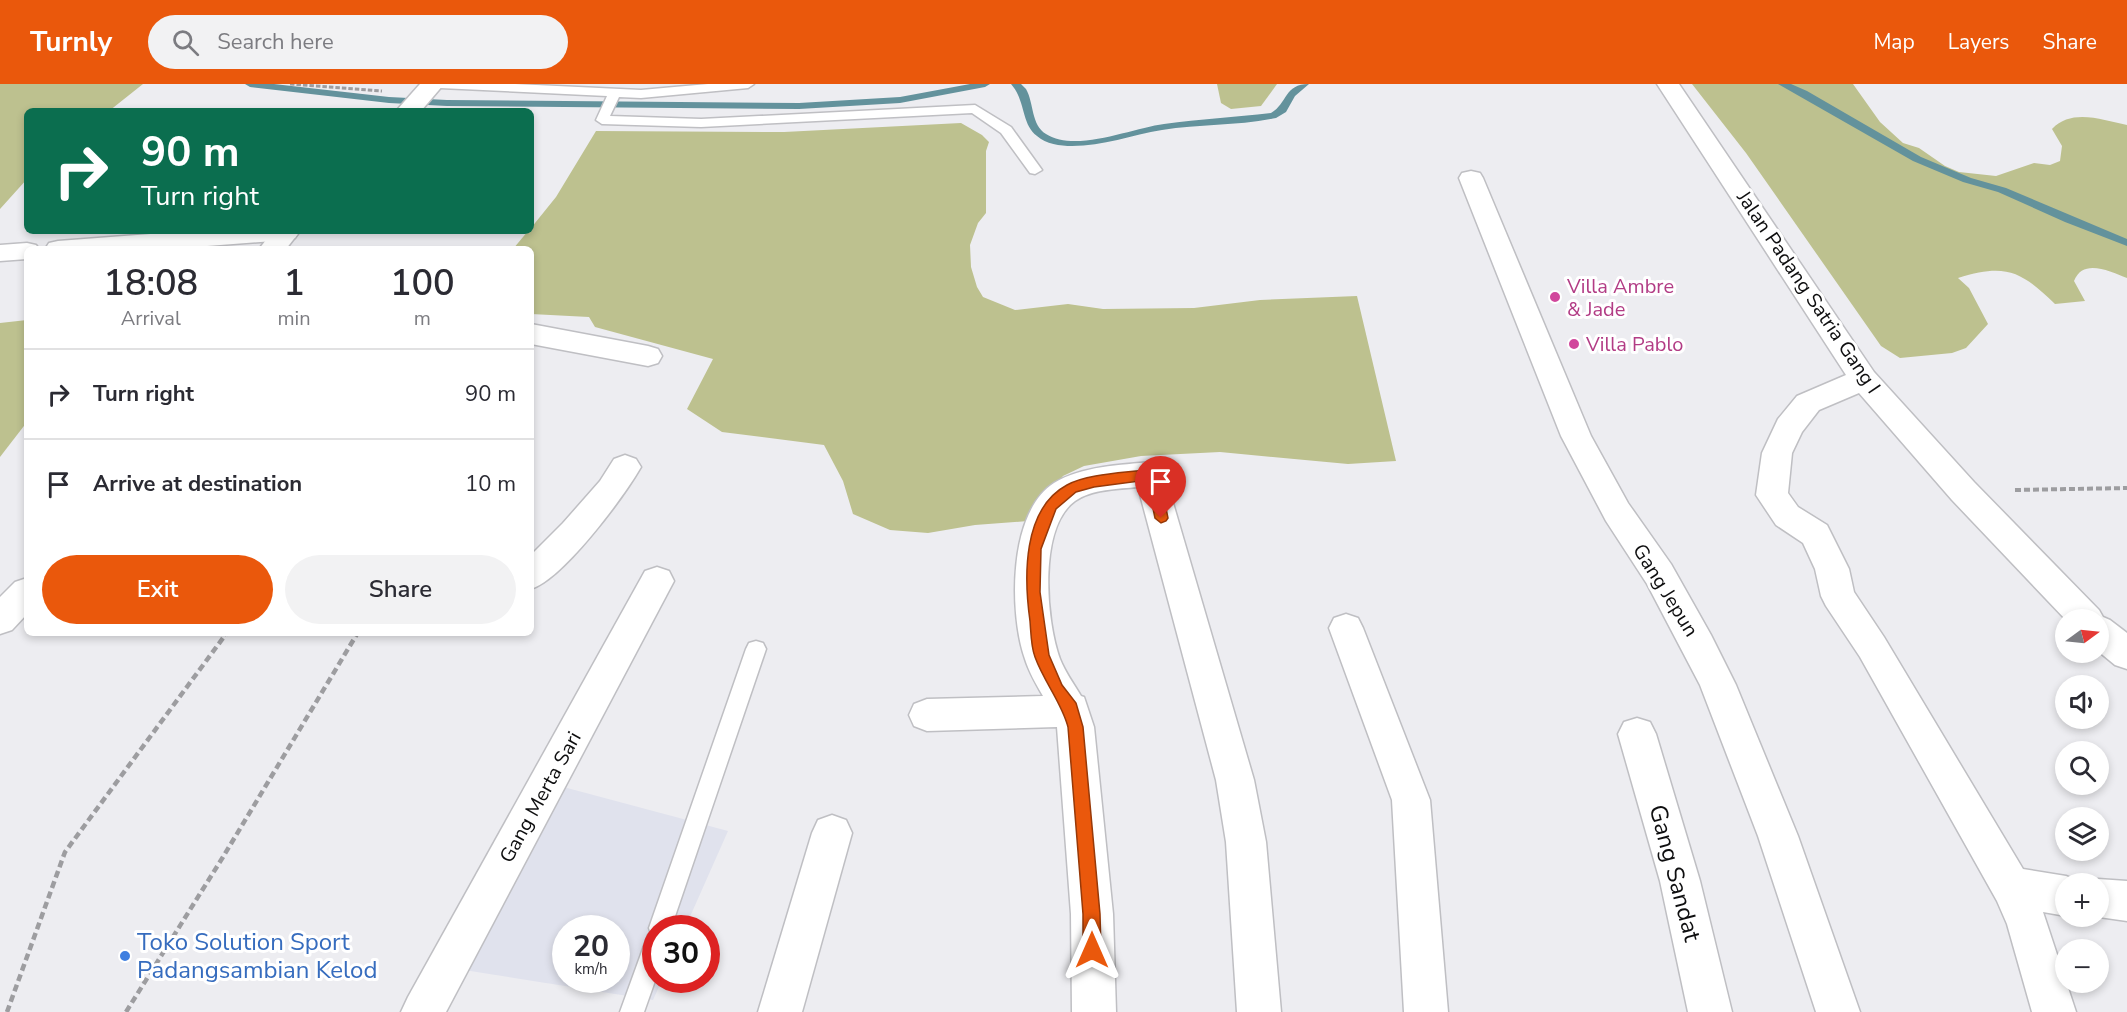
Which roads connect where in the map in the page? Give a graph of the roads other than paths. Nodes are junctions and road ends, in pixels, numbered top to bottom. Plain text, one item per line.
1 (748, 84) edge
2 (1668, 84) edge
3 (425, 94) edge
4 (615, 95) junction
5 (1035, 170) dead end
6 (1472, 178) dead end
7 (281, 237) edge
8 (114, 246) edge
9 (24, 251) edge
10 (0, 253) edge
11 (534, 335) edge
12 (648, 356) dead end
13 (1864, 378) junction
14 (625, 467) dead end
15 (534, 573) edge
16 (657, 581) dead end
17 (24, 595) edge
18 (2076, 609) edge
19 (0, 620) edge
20 (1346, 628) dead end
21 (2109, 639) edge
22 (756, 649) dead end
23 (2127, 654) edge
24 (1071, 708) junction
25 (927, 715) dead end
26 (1637, 734) dead end
27 (832, 833) dead end
28 (2011, 887) junction
29 (2055, 894) edge
30 (2109, 900) edge
31 (2127, 901) edge
32 (664, 915) edge
33 (642, 983) edge
34 (423, 1012) edge
35 (632, 1012) edge
36 (780, 1012) edge
37 (1094, 1012) edge
38 (1259, 1012) edge
39 (1426, 1012) edge
40 (1710, 1012) edge
41 (1838, 1012) edge
42 (2054, 1012) edge

1 - 4 lane
2 - 13 street, Jalan Padang Satria Gang I
3 - 4 lane
4 - 5 lane
6 - 41 street, Gang Jepun
7 - 8 street
9 - 10 street
11 - 12 street
13 - 18 street, Jalan Padang Satria Gang I
13 - 28 street
14 - 15 street
16 - 34 street, Gang Merta Sari
17 - 19 street
20 - 39 street
21 - 23 street
22 - 32 lane
24 - 25 street
24 - 37 street
24 - 38 street
26 - 40 street, Gang Sandat
27 - 36 street
28 - 29 street
28 - 42 street
30 - 31 street
33 - 35 lane

